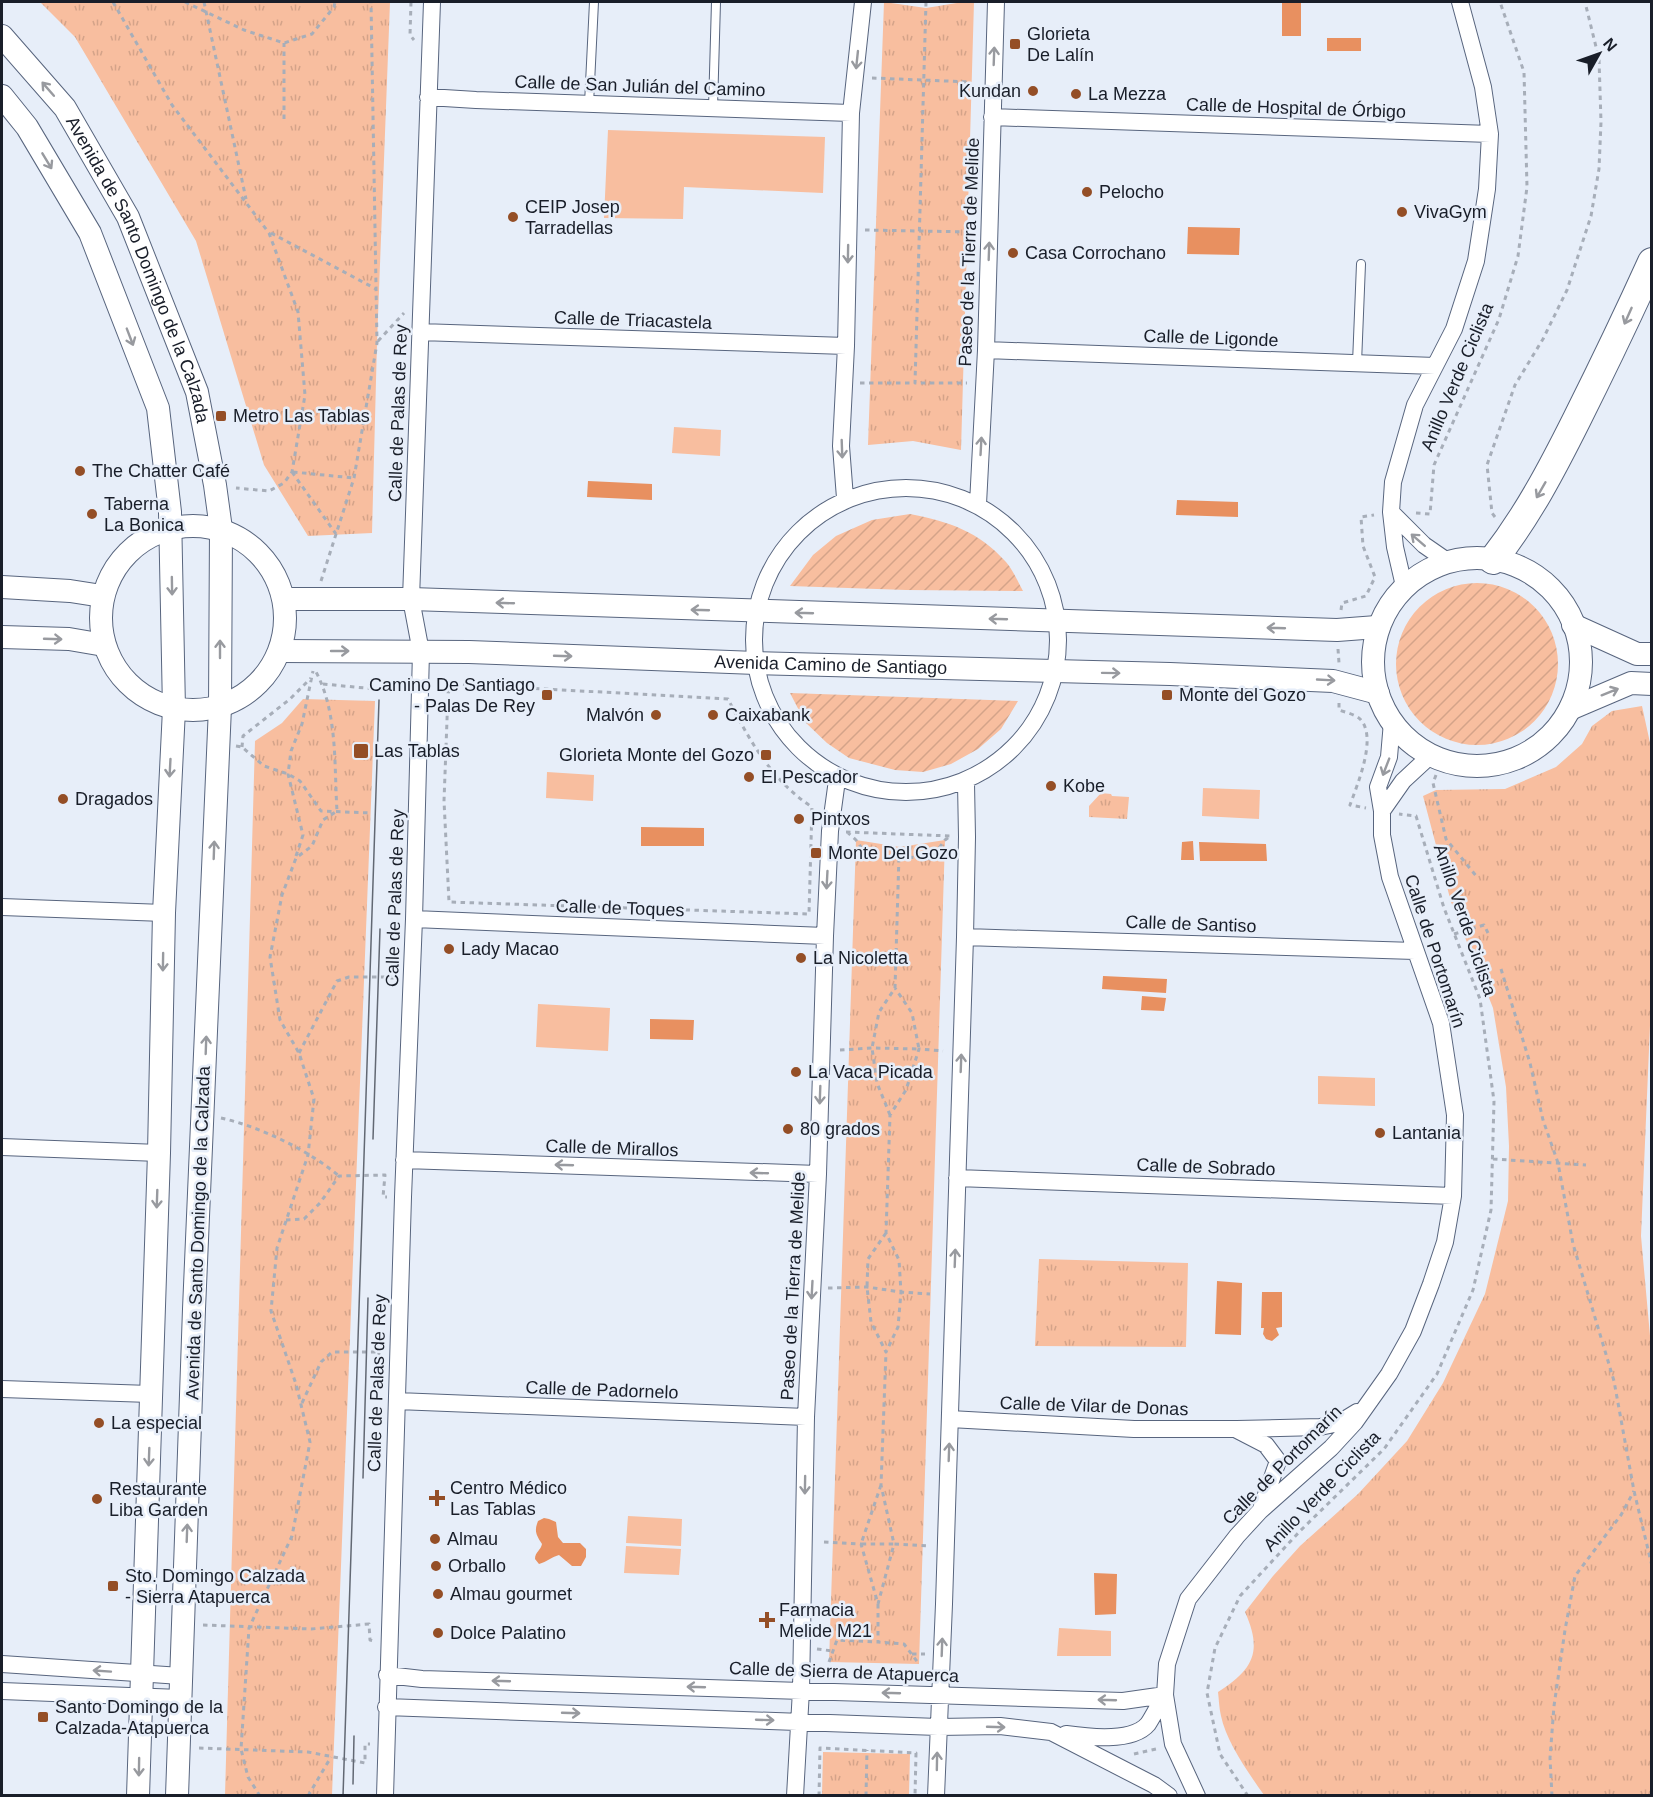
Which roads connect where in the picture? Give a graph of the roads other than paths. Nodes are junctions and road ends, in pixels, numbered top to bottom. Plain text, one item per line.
1 (432, 2) edge
2 (594, 2) edge
3 (716, 2) edge
4 (863, 2) edge
5 (996, 2) edge
6 (1460, 2) edge
7 (2, 36) edge
8 (2, 96) edge
9 (428, 97) junction
10 (589, 104) junction
11 (713, 108) junction
12 (851, 113) junction
13 (992, 117) junction
14 (1490, 134) junction
15 (1652, 262) edge
16 (1361, 264) dead end
17 (420, 332) junction
18 (846, 346) junction
19 (986, 350) junction
20 (1357, 363) junction
21 (1435, 366) junction
22 (845, 498) junction
23 (978, 504) junction
24 (1391, 512) junction
25 (172, 527) junction
26 (221, 529) junction
27 (1502, 549) junction
28 (1450, 563) junction
29 (1404, 586) junction
30 (2, 587) edge
31 (102, 596) junction
32 (284, 599) junction
33 (411, 599) junction
34 (759, 612) junction
35 (1057, 620) junction
36 (1574, 625) junction
37 (1377, 627) junction
38 (2, 637) edge
39 (104, 645) junction
40 (282, 651) junction
41 (421, 652) junction
42 (1652, 654) edge
43 (756, 663) junction
44 (1052, 672) junction
45 (1652, 684) edge
46 (1378, 693) junction
47 (220, 707) junction
48 (174, 709) junction
49 (1570, 709) junction
50 (1392, 722) junction
51 (1435, 758) junction
52 (837, 780) junction
53 (966, 783) junction
54 (1382, 811) junction
55 (2, 907) edge
56 (164, 913) junction
57 (414, 919) junction
58 (825, 936) junction
59 (965, 937) junction
60 (1415, 951) junction
61 (2, 1147) edge
62 (159, 1153) junction
63 (404, 1160) junction
64 (818, 1174) junction
65 (957, 1178) junction
66 (1453, 1196) junction
67 (2, 1389) edge
68 (150, 1394) junction
69 (397, 1401) junction
70 (1367, 1405) junction
71 (806, 1418) junction
72 (950, 1419) junction
73 (1237, 1430) junction
74 (1260, 1511) junction
75 (2, 1664) edge
76 (387, 1675) junction
77 (181, 1676) junction
78 (142, 1685) junction
79 (2, 1690) edge
80 (801, 1690) junction
81 (941, 1695) junction
82 (1165, 1695) junction
83 (180, 1698) junction
84 (386, 1707) junction
85 (800, 1721) junction
86 (938, 1727) junction
87 (1051, 1732) junction
88 (138, 1796) edge
89 (177, 1796) edge
90 (385, 1796) edge
91 (795, 1796) edge
92 (936, 1796) edge
93 (1169, 1796) edge
94 (1197, 1796) edge

1 - 9 street, Calle de Palas de Rey
2 - 10 lane
3 - 11 lane
4 -> 12 street
13 -> 5 street, Paseo de la Tierra de Melide
6 - 14 street
26 -> 7 street, Avenida de Santo Domingo de la Calzada
8 -> 25 street, Avenida de Santo Domingo de la Calzada
9 - 10 street, Calle de San Julián del Camino
9 - 17 street, Calle de Palas de Rey
10 - 11 street, Calle de San Julián del Camino
11 - 12 street, Calle de San Julián del Camino
12 -> 18 street
13 - 14 street, Calle de Hospital de Órbigo
19 -> 13 street, Paseo de la Tierra de Melide
14 - 21 street
15 -> 27 highway
16 - 20 lane
17 - 18 street, Calle de Triacastela
17 - 33 street, Calle de Palas de Rey
18 -> 22 street
19 - 20 street, Calle de Ligonde
23 -> 19 street, Paseo de la Tierra de Melide
20 - 21 street, Calle de Ligonde
21 - 24 street
22 - 23 street
22 - 34 street
23 - 35 street
28 -> 24 street
24 - 29 street
25 - 26 street
25 - 31 street
25 -> 48 street, Avenida de Santo Domingo de la Calzada
26 - 32 street
47 -> 26 street, Avenida de Santo Domingo de la Calzada
27 - 28 street
27 - 36 street
28 - 29 street
29 - 37 street
30 - 31 street
31 - 39 street
32 - 33 street
32 - 40 street
34 -> 33 street
33 - 41 street, Calle de Palas de Rey
35 -> 34 street
34 - 43 street
37 -> 35 street
35 - 44 street
36 - 42 street
36 - 49 street
37 - 46 street
38 -> 39 street
39 - 48 street
40 -> 41 street, Avenida Camino de Santiago
40 - 47 street
41 -> 43 street, Avenida Camino de Santiago
41 - 57 street, Calle de Palas de Rey
43 - 44 street, Avenida Camino de Santiago
43 - 52 street
44 -> 46 street, Avenida Camino de Santiago
44 - 53 street
49 -> 45 street
46 - 50 street
47 - 48 street
77 -> 47 street, Avenida de Santo Domingo de la Calzada
48 -> 56 street, Avenida de Santo Domingo de la Calzada
49 - 51 street
50 - 51 street
50 -> 54 street, Calle de Portomarín
51 - 54 street
52 - 53 street
52 -> 58 street, Paseo de la Tierra de Melide
53 - 59 street
54 - 60 street, Calle de Portomarín
55 - 56 street
56 -> 62 street, Avenida de Santo Domingo de la Calzada
57 - 58 street, Calle de Toques
57 - 63 street, Calle de Palas de Rey
58 -> 64 street, Paseo de la Tierra de Melide
59 - 60 street, Calle de Santiso
65 -> 59 street
60 - 66 street, Calle de Portomarín
61 - 62 street
62 -> 68 street, Avenida de Santo Domingo de la Calzada
64 -> 63 street, Calle de Mirallos
63 - 69 street, Calle de Palas de Rey
64 -> 71 street, Paseo de la Tierra de Melide
65 - 66 street, Calle de Sobrado
72 -> 65 street
66 - 70 street, Calle de Portomarín
67 - 68 street
68 -> 78 street, Avenida de Santo Domingo de la Calzada
69 - 71 street, Calle de Padornelo
69 - 76 street, Calle de Palas de Rey
70 - 73 street, Calle de Vilar de Donas
70 - 74 street, Calle de Portomarín
71 -> 80 street, Paseo de la Tierra de Melide
72 - 73 street, Calle de Vilar de Donas
81 -> 72 street
73 - 74 street, Calle de Vilar de Donas
74 - 82 street, Calle de Portomarín
78 -> 75 street
80 -> 76 street, Calle de Sierra de Atapuerca
76 - 84 street, Calle de Palas de Rey
77 - 78 street
77 - 83 street, Avenida de Santo Domingo de la Calzada
78 - 79 street
78 - 83 street
78 -> 88 street, Avenida de Santo Domingo de la Calzada
81 -> 80 street, Calle de Sierra de Atapuerca
80 - 85 street, Paseo de la Tierra de Melide
82 -> 81 street, Calle de Sierra de Atapuerca
81 - 86 street
82 - 87 street
82 - 94 street, Calle de Portomarín
83 - 89 street, Avenida de Santo Domingo de la Calzada
84 -> 85 street
84 - 90 street, Calle de Palas de Rey
85 - 86 street
85 - 91 street, Paseo de la Tierra de Melide
86 -> 87 street
92 -> 86 street
87 - 93 street

